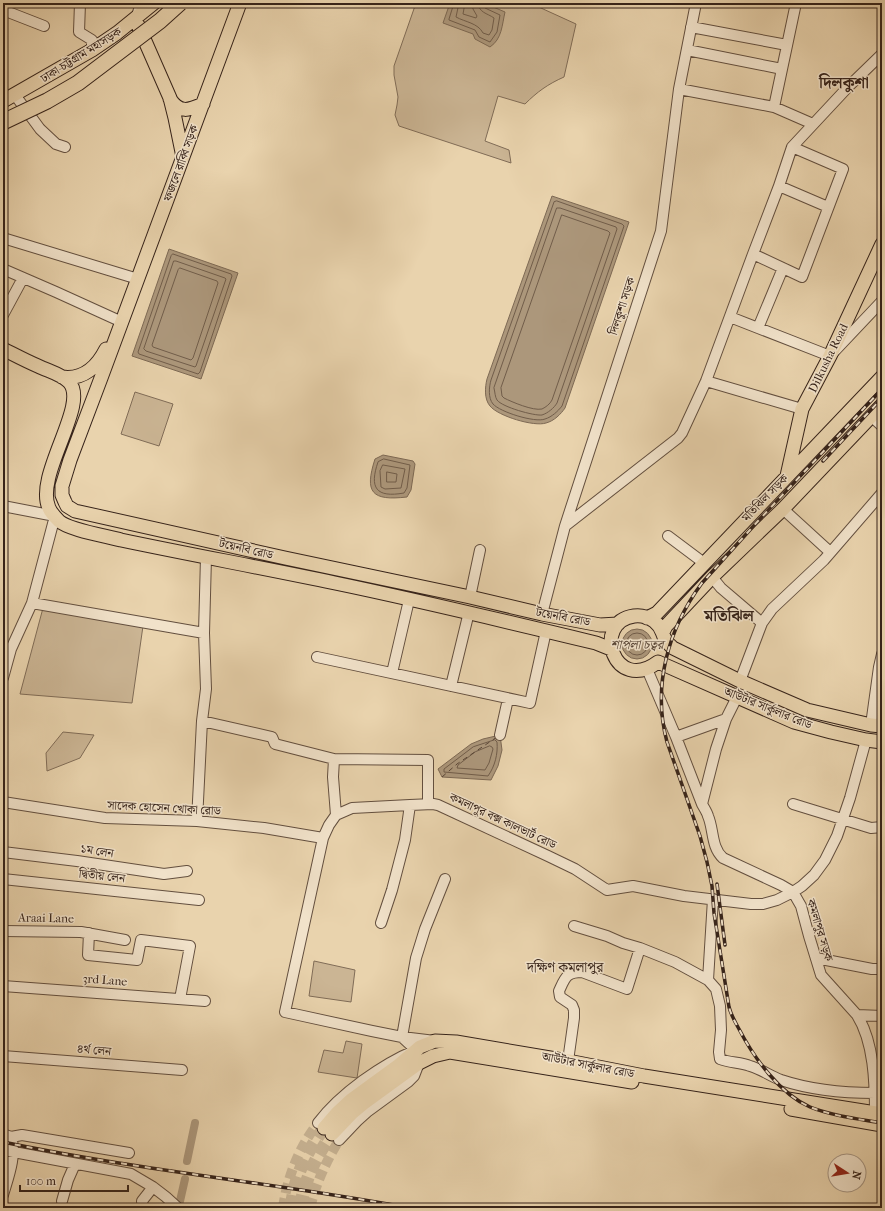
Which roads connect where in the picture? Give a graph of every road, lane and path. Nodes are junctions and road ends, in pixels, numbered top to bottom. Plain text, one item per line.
1 (80, 3) edge
2 (141, 3) edge
3 (154, 3) edge
4 (167, 3) edge
5 (180, 3) edge
6 (240, 3) edge
7 (696, 3) edge
8 (796, 3) edge
9 (3, 10) edge
10 (136, 19) junction
11 (44, 26) dead end
12 (691, 27) junction
13 (144, 41) junction
14 (787, 45) junction
15 (92, 50) junction
16 (687, 50) junction
17 (882, 54) edge
18 (782, 69) junction
19 (680, 89) junction
20 (15, 95) junction
21 (170, 98) junction
22 (3, 101) edge
23 (203, 104) junction
24 (774, 108) junction
25 (3, 112) edge
26 (31, 116) junction
27 (3, 122) edge
28 (813, 124) junction
29 (3, 128) edge
30 (65, 147) dead end
31 (792, 147) junction
32 (183, 159) junction
33 (779, 186) junction
34 (828, 207) junction
35 (3, 238) edge
36 (882, 247) edge
37 (753, 254) junction
38 (783, 268) junction
39 (3, 269) edge
40 (24, 278) junction
41 (138, 279) junction
42 (882, 301) edge
43 (3, 315) edge
44 (730, 317) junction
45 (122, 322) junction
46 (758, 328) junction
47 (3, 349) edge
48 (830, 356) junction
49 (62, 377) junction
50 (882, 377) edge
51 (706, 381) junction
52 (74, 402) junction
53 (882, 405) edge
54 (802, 409) junction
55 (89, 410) junction
56 (872, 416) junction
57 (882, 426) edge
58 (787, 476) junction
59 (882, 493) edge
60 (3, 506) edge
61 (783, 509) junction
62 (54, 516) junction
63 (565, 526) junction
64 (70, 527) junction
65 (668, 536) dead end
66 (480, 550) dead end
67 (830, 552) junction
68 (206, 557) junction
69 (704, 563) junction
70 (42, 564) junction
71 (712, 577) junction
72 (470, 597) junction
73 (409, 600) junction
74 (32, 603) junction
75 (469, 612) junction
76 (542, 614) junction
77 (647, 618) junction
78 (612, 624) junction
79 (762, 624) junction
80 (546, 631) junction
81 (204, 633) junction
82 (664, 636) junction
83 (606, 647) junction
84 (882, 654) edge
85 (317, 657) dead end
86 (647, 669) junction
87 (392, 673) junction
88 (3, 678) edge
89 (740, 681) junction
90 (451, 686) junction
91 (737, 697) junction
92 (508, 699) junction
93 (726, 719) junction
94 (202, 721) junction
95 (877, 726) edge
96 (500, 735) dead end
97 (676, 737) junction
98 (866, 740) junction
99 (882, 742) edge
100 (334, 759) junction
101 (3, 802) edge
102 (428, 804) junction
103 (702, 804) junction
104 (793, 804) dead end
105 (410, 805) junction
106 (336, 814) junction
107 (842, 819) junction
108 (196, 822) junction
109 (882, 827) edge
110 (324, 838) junction
111 (3, 852) edge
112 (187, 871) dead end
113 (3, 879) edge
114 (445, 879) dead end
115 (793, 892) junction
116 (713, 899) junction
117 (199, 900) dead end
118 (381, 924) dead end
119 (574, 926) dead end
120 (3, 931) edge
121 (89, 933) junction
122 (125, 940) dead end
123 (640, 948) junction
124 (816, 958) junction
125 (882, 969) edge
126 (708, 980) junction
127 (3, 986) edge
128 (180, 999) junction
129 (205, 1001) dead end
130 (857, 1015) junction
131 (882, 1016) edge
132 (402, 1036) junction
133 (435, 1041) junction
134 (416, 1050) junction
135 (3, 1056) edge
136 (568, 1061) junction
137 (420, 1063) junction
138 (182, 1070) dead end
139 (875, 1093) junction
140 (879, 1114) edge
141 (882, 1125) edge
142 (7, 1136) edge
143 (3, 1150) edge
144 (13, 1152) junction
145 (129, 1153) dead end
146 (75, 1164) junction
147 (153, 1187) junction
148 (3, 1195) edge
149 (62, 1201) dead end
150 (143, 1208) edge
151 (178, 1208) edge

1 - 15 street
2 - 10 street
3 - 10 main road, ঢাকা-চট্টগ্রাম মহাসড়ক
4 - 25 highway
5 - 27 highway, bridge
6 - 23 main road, ফজলে রাব্বি সড়ক
7 - 12 street, দিলকুশা সড়ক
8 - 14 street
9 - 11 street
10 - 13 main road
10 - 15 main road, ঢাকা-চট্টগ্রাম মহাসড়ক
12 - 14 street
12 - 16 street, দিলকুশা সড়ক
13 - 21 main road
13 - 26 street
14 - 18 street
15 - 20 main road, ঢাকা-চট্টগ্রাম মহাসড়ক
16 - 18 street
16 - 19 street, দিলকুশা সড়ক
17 - 28 street
18 - 24 street
19 - 24 street
19 - 63 street, দিলকুশা সড়ক
20 - 22 main road, ঢাকা-চট্টগ্রাম মহাসড়ক
20 - 26 street
21 - 23 main road
21 - 32 main road
23 - 32 main road, ফজলে রাব্বি সড়ক
24 - 28 street
26 - 29 street
26 - 30 street
28 - 31 street
31 - 33 street
31 - 34 street
32 - 41 main road, ফজলে রাব্বি সড়ক
33 - 34 street
33 - 37 street
34 - 38 street
35 - 41 street
36 - 48 main road, Dilkusha Road
37 - 38 street
37 - 44 street
38 - 46 street
39 - 40 street
40 - 43 street
40 - 45 street
41 - 45 main road, ফজলে রাব্বি সড়ক
42 - 48 street
44 - 46 street
44 - 51 street
45 - 49 main road
45 - 55 main road, টয়েনবি রোড
46 - 48 street
47 - 49 main road
48 - 54 main road, Dilkusha Road
49 - 52 main road
50 - 58 main road, মতিঝিল সড়ক
51 - 54 street
51 - 63 street
52 - 55 main road
52 - 62 main road
53 - 56 main road, মতিঝিল সড়ক
54 - 58 main road, Dilkusha Road
55 - 72 main road, টয়েনবি রোড
56 - 57 street
56 - 61 main road, মতিঝিল সড়ক
58 - 69 main road, মতিঝিল সড়ক
59 - 67 street
60 - 62 street
61 - 67 street
61 - 71 main road, মতিঝিল সড়ক
62 - 64 main road, টয়েনবি রোড
62 - 70 street
63 - 76 street, দিলকুশা সড়ক
64 - 68 main road, টয়েনবি রোড
64 - 70 street
65 - 69 street
66 - 72 street
67 - 79 street
68 - 73 main road, টয়েনবি রোড
68 - 81 street
69 - 77 main road, মতিঝিল সড়ক
70 - 74 street
71 - 79 street
71 - 82 main road, মতিঝিল সড়ক
72 - 76 main road, টয়েনবি রোড
73 - 75 main road, টয়েনবি রোড
73 - 87 street
74 - 81 street
74 - 88 street
75 - 80 main road, টয়েনবি রোড
75 - 90 street
76 - 78 main road, টয়েনবি রোড
77 - 78 main road
77 - 82 main road
78 - 83 main road
79 - 89 street
80 - 83 main road, টয়েনবি রোড
80 - 92 street
81 - 94 street
82 - 89 main road, আউটার সার্কুলার রোড
83 - 86 main road
84 - 95 street
85 - 87 street
86 - 91 main road, আউটার সার্কুলার রোড
86 - 97 street
87 - 90 street
89 - 95 main road, আউটার সার্কুলার রোড
90 - 92 street
91 - 93 street
91 - 98 main road, আউটার সার্কুলার রোড
92 - 96 street
93 - 97 street
93 - 103 street
94 - 100 street
94 - 108 street
97 - 103 street, কমলাপুর সড়ক
98 - 99 main road, আউটার সার্কুলার রোড
98 - 107 street, কমলাপুর বক্স কালভার্ট রোড
100 - 102 street
100 - 106 street
101 - 108 street, সাদেক হোসেন খোকা রোড
102 - 105 street, কমলাপুর বক্স কালভার্ট রোড
102 - 116 street, কমলাপুর বক্স কালভার্ট রোড
103 - 115 street, কমলাপুর সড়ক
104 - 107 street
105 - 106 street, কমলাপুর বক্স কালভার্ট রোড
105 - 118 street
106 - 110 street
107 - 109 street
107 - 115 street, কমলাপুর বক্স কালভার্ট রোড
108 - 110 street, সাদেক হোসেন খোকা রোড
110 - 132 street
111 - 112 street, ১ম লেন
113 - 117 street, দ্বিতীয় লেন
114 - 132 street
115 - 116 street, কমলাপুর বক্স কালভার্ট রোড
115 - 124 street, কমলাপুর সড়ক
116 - 126 street
119 - 123 street
120 - 121 street, Araai Lane
121 - 122 street, Araai Lane
121 - 128 street
123 - 126 street
123 - 136 street
124 - 125 street
124 - 130 street, কমলাপুর সড়ক
126 - 139 street
127 - 128 street, 3rd Lane
128 - 129 street, 3rd Lane
130 - 131 street
130 - 139 street, কমলাপুর সড়ক
132 - 133 street
132 - 134 street
133 - 134 main road, আউটার সার্কুলার রোড
133 - 136 main road, আউটার সার্কুলার রোড
134 - 137 main road
134 - 137 main road, আউটার সার্কুলার রোড
135 - 138 street, ৪র্থ লেন
136 - 140 main road, আউটার সার্কুলার রোড
137 - 141 main road, আউটার সার্কুলার রোড
139 - 140 street, কমলাপুর সড়ক
142 - 144 street
142 - 145 street
143 - 144 street
144 - 146 street
144 - 148 street
146 - 147 street
146 - 149 street
147 - 150 street
147 - 151 street

